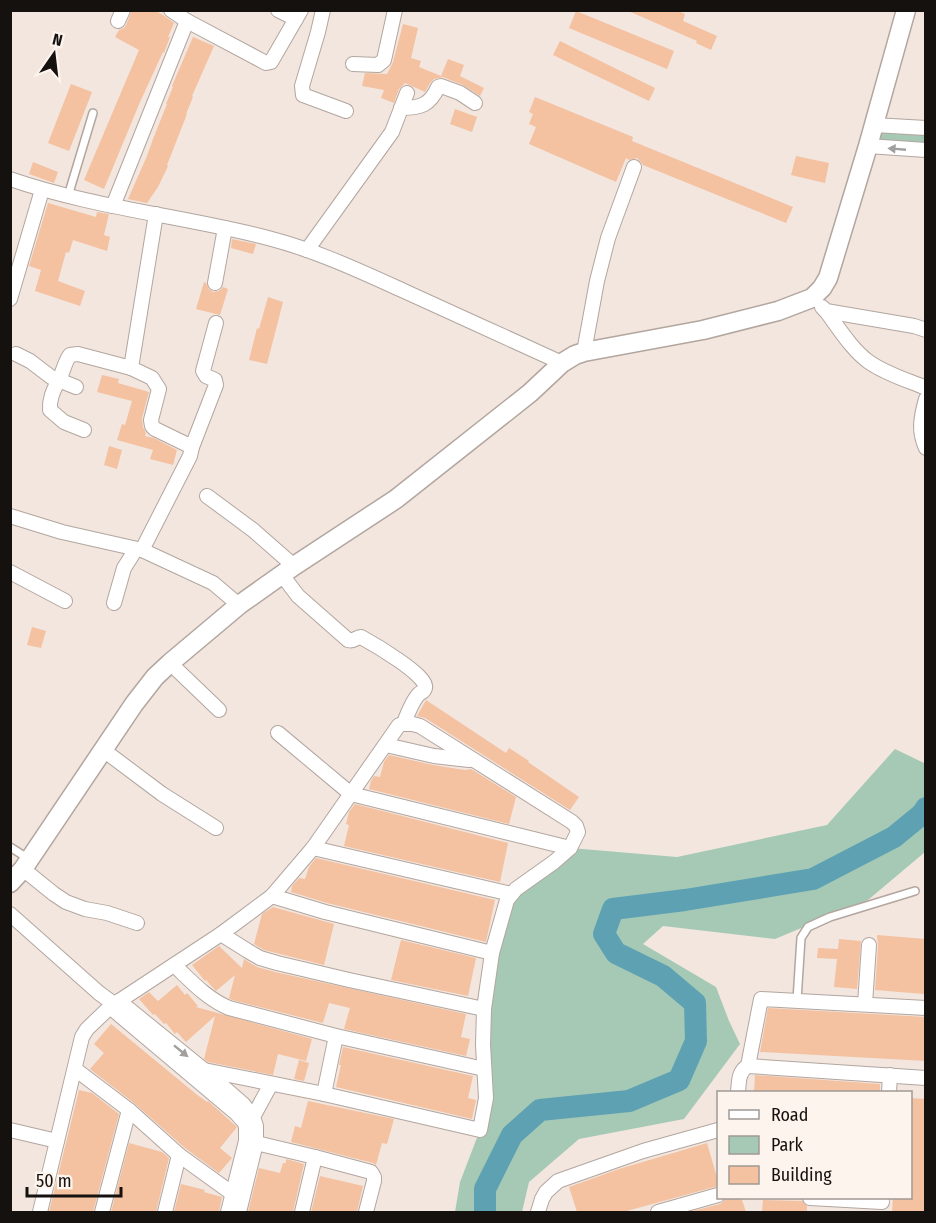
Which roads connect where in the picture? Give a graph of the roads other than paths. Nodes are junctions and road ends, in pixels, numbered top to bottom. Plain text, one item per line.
1 (171, 10) edge
2 (278, 10) edge
3 (323, 10) edge
4 (395, 10) edge
5 (906, 10) edge
6 (299, 15) edge
7 (187, 21) junction
8 (353, 64) dead end
9 (407, 93) dead end
10 (475, 103) dead end
11 (401, 108) junction
12 (346, 111) dead end
13 (93, 113) dead end
14 (874, 125) junction
15 (926, 128) edge
16 (868, 146) junction
17 (926, 150) edge
18 (634, 167) dead end
19 (10, 179) edge
20 (42, 190) junction
21 (68, 196) junction
22 (113, 206) junction
23 (156, 214) junction
24 (225, 228) junction
25 (307, 250) junction
26 (215, 282) dead end
27 (11, 296) edge
28 (812, 298) junction
29 (826, 311) junction
30 (216, 323) dead end
31 (926, 330) edge
32 (584, 352) junction
33 (16, 354) dead end
34 (562, 363) junction
35 (131, 368) junction
36 (59, 380) junction
37 (76, 387) dead end
38 (926, 388) edge
39 (926, 399) edge
40 (84, 430) dead end
41 (192, 447) junction
42 (926, 448) edge
43 (207, 496) dead end
44 (10, 516) edge
45 (139, 550) junction
46 (288, 570) junction
47 (10, 572) edge
48 (65, 601) dead end
49 (114, 603) dead end
50 (239, 605) junction
51 (170, 663) junction
52 (219, 710) dead end
53 (404, 723) junction
54 (278, 733) dead end
55 (386, 745) junction
56 (102, 749) junction
57 (473, 760) junction
58 (351, 794) junction
59 (216, 828) dead end
60 (10, 847) edge
61 (313, 848) junction
62 (570, 848) junction
63 (18, 873) edge
64 (915, 891) dead end
65 (511, 894) junction
66 (272, 896) junction
67 (10, 914) edge
68 (136, 923) dead end
69 (221, 934) junction
70 (869, 945) dead end
71 (492, 953) junction
72 (174, 965) junction
73 (797, 1000) junction
74 (114, 1004) junction
75 (865, 1004) junction
76 (926, 1008) edge
77 (484, 1009) junction
78 (336, 1036) junction
79 (748, 1066) junction
80 (75, 1069) junction
81 (484, 1069) junction
82 (204, 1070) junction
83 (890, 1075) junction
84 (926, 1078) edge
85 (271, 1084) junction
86 (738, 1091) edge
87 (889, 1091) edge
88 (324, 1094) junction
89 (129, 1110) junction
90 (253, 1117) junction
91 (10, 1130) edge
92 (717, 1130) edge
93 (57, 1141) junction
94 (251, 1142) junction
95 (179, 1155) junction
96 (315, 1157) junction
97 (233, 1194) junction
98 (717, 1195) edge
99 (815, 1203) edge
100 (882, 1204) edge
101 (40, 1212) edge
102 (102, 1212) edge
103 (165, 1212) edge
104 (228, 1212) edge
105 (239, 1212) edge
106 (302, 1212) edge
107 (366, 1212) edge
108 (538, 1212) edge
109 (658, 1212) edge

1 - 7 street
2 - 6 street
3 - 12 street
4 - 8 street
5 - 14 street
6 - 7 street
7 - 22 street
9 - 11 street
10 - 11 street
11 - 25 street
13 - 21 lane
14 - 15 street
14 - 16 street
17 -> 16 street
16 - 28 street
18 - 32 street
19 - 20 street
20 - 21 street
20 - 27 street
21 - 22 street
22 - 23 street
23 - 24 street
23 - 35 street
24 - 25 street
24 - 26 street
25 - 34 street
28 - 29 street
28 - 32 street
29 - 31 street
29 - 38 street
30 - 41 street
32 - 34 street
33 - 36 street
34 - 46 street
35 - 36 street
35 - 41 street
36 - 37 street
36 - 40 street
39 - 42 street
41 - 45 street
43 - 46 street
44 - 45 street
45 - 49 street
45 - 50 street
46 - 50 street
46 - 53 street
47 - 48 street
50 - 51 street
51 - 52 street
51 - 56 street
53 - 55 street
53 - 57 street
54 - 58 street
55 - 57 street
55 - 58 street
56 - 59 street
56 - 63 street
57 - 62 street
58 - 61 street
58 - 62 street
60 - 63 lane
61 - 65 street
61 - 66 street
62 - 65 street
63 - 68 street
64 - 73 lane
65 - 71 street
66 - 69 street
66 - 71 street
67 - 74 street
69 - 72 street
69 - 77 street
70 - 75 street
71 - 77 street
72 - 74 street
72 - 78 street
73 - 75 street
73 - 79 street
74 - 80 street
74 -> 82 street
74 - 94 street
75 - 76 street
77 - 81 street
78 - 81 street
78 - 88 street
79 - 83 street
79 - 86 street
80 - 89 street
80 - 93 street
81 - 88 street
82 - 85 street
82 - 90 street
83 - 84 street
83 - 87 street
85 - 88 street
85 - 90 street
89 - 95 street
89 - 102 street
90 - 94 street
91 - 93 street
92 - 108 street
93 - 101 street
94 - 96 street
94 - 97 street
94 - 105 street
95 - 97 street
95 - 103 street
96 - 106 street
96 - 107 street
97 - 104 street
98 - 109 street
99 - 100 street

